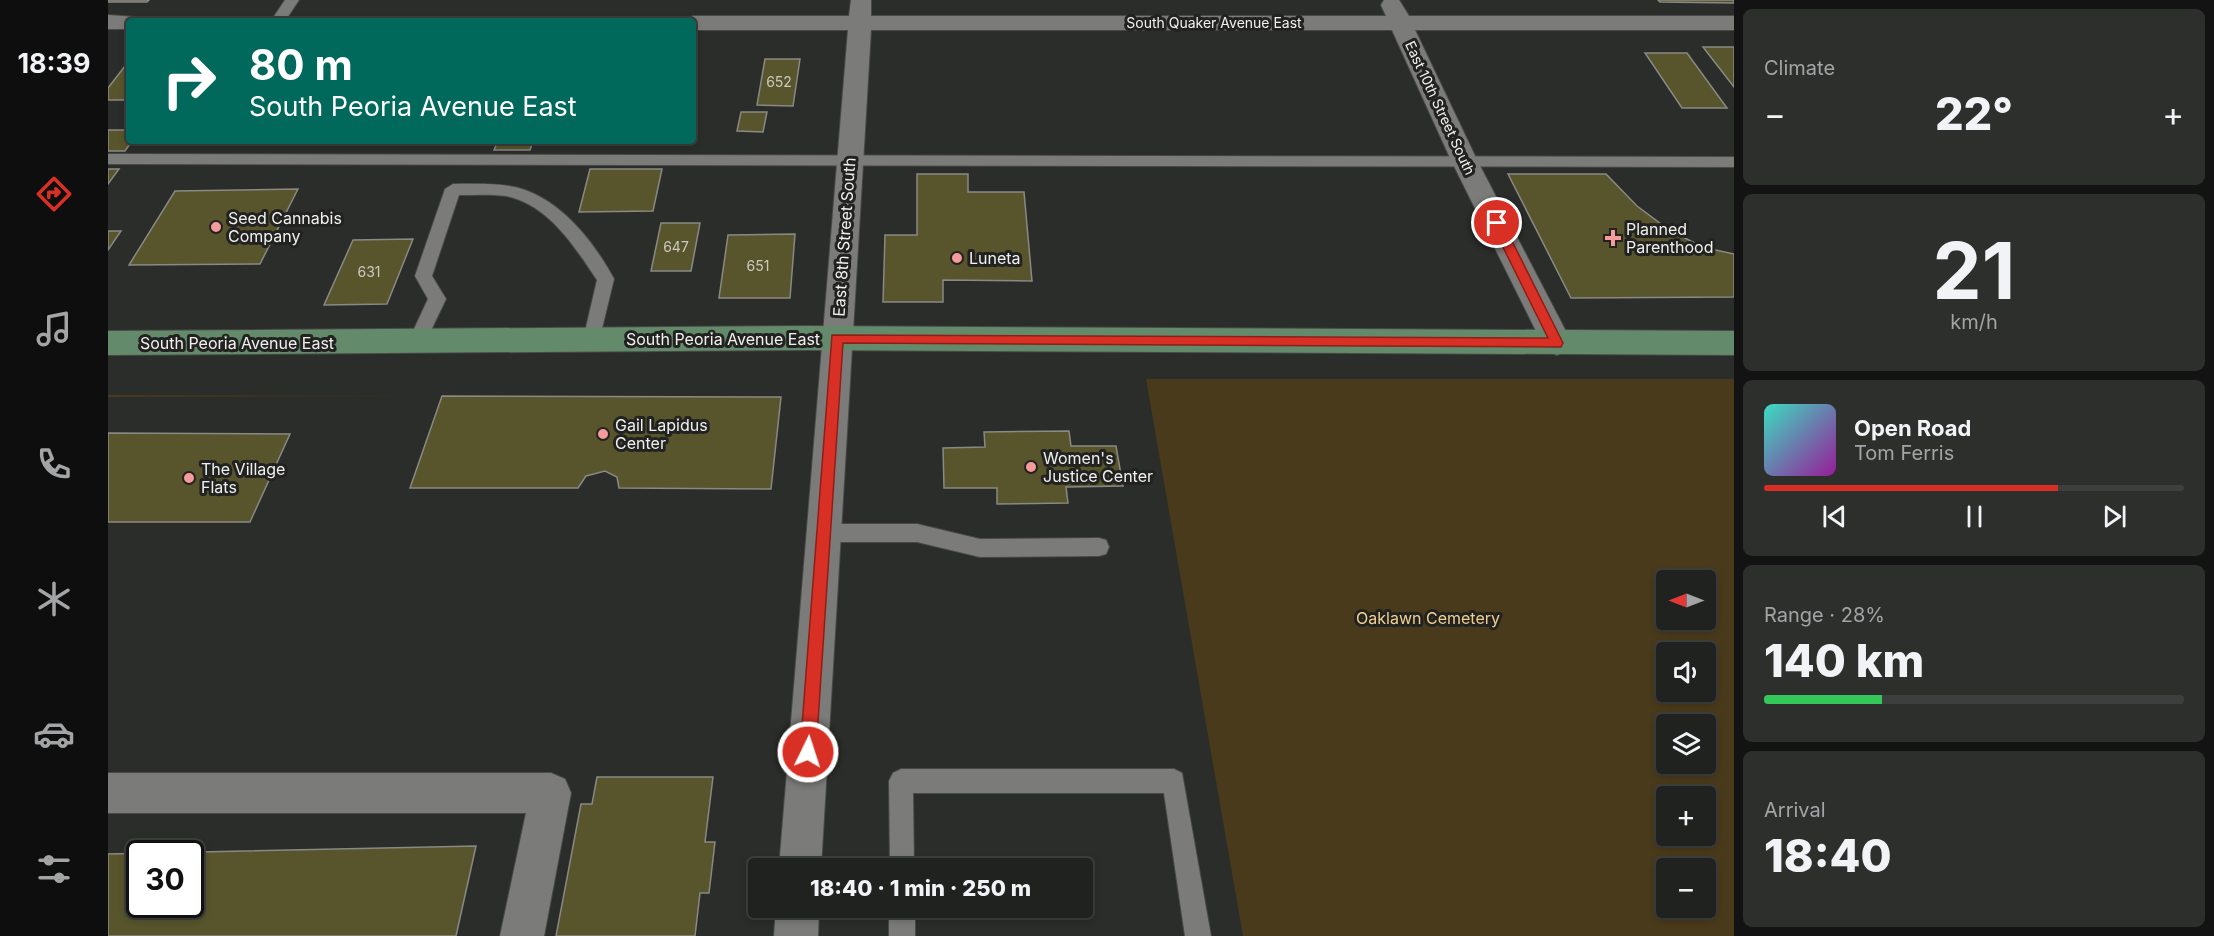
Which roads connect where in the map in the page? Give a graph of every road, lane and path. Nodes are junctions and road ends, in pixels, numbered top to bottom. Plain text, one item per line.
1 (292, 0) edge
2 (860, 11) edge
3 (1395, 11) edge
4 (280, 18) edge
5 (108, 22) edge
6 (126, 22) edge
7 (696, 23) edge
8 (1734, 23) edge
9 (108, 159) edge
10 (849, 159) junction
11 (1464, 160) junction
12 (1733, 164) edge
13 (837, 338) junction
14 (592, 340) junction
15 (417, 342) junction
16 (1734, 342) edge
17 (108, 343) edge
18 (1557, 343) junction
19 (823, 533) junction
20 (1099, 547) dead end
21 (108, 793) edge
22 (801, 858) edge
23 (902, 858) edge
24 (797, 918) edge
25 (902, 918) edge
26 (522, 936) edge
27 (796, 936) edge
28 (902, 936) edge
29 (1198, 936) edge

1 - 4 lane
2 - 3 street, South Quaker Avenue East
2 - 7 street, South Quaker Avenue East
2 - 10 street, East 8th Street South
3 - 8 street, South Quaker Avenue East
3 - 11 street, East 10th Street South
5 - 6 street
9 - 10 lane
10 - 11 lane
10 - 13 street, East 8th Street South
11 - 12 lane
11 - 18 street, East 10th Street South
13 - 14 main road, South Peoria Avenue East
13 - 18 main road, South Peoria Avenue East
13 - 19 street, East 8th Street South
14 - 15 main road, South Peoria Avenue East
14 - 15 lane
15 - 17 main road, South Peoria Avenue East
16 - 18 main road, South Peoria Avenue East
19 - 20 lane
19 - 22 street, East 8th Street South
21 - 26 street
23 - 29 lane
24 - 27 street
25 - 28 lane

